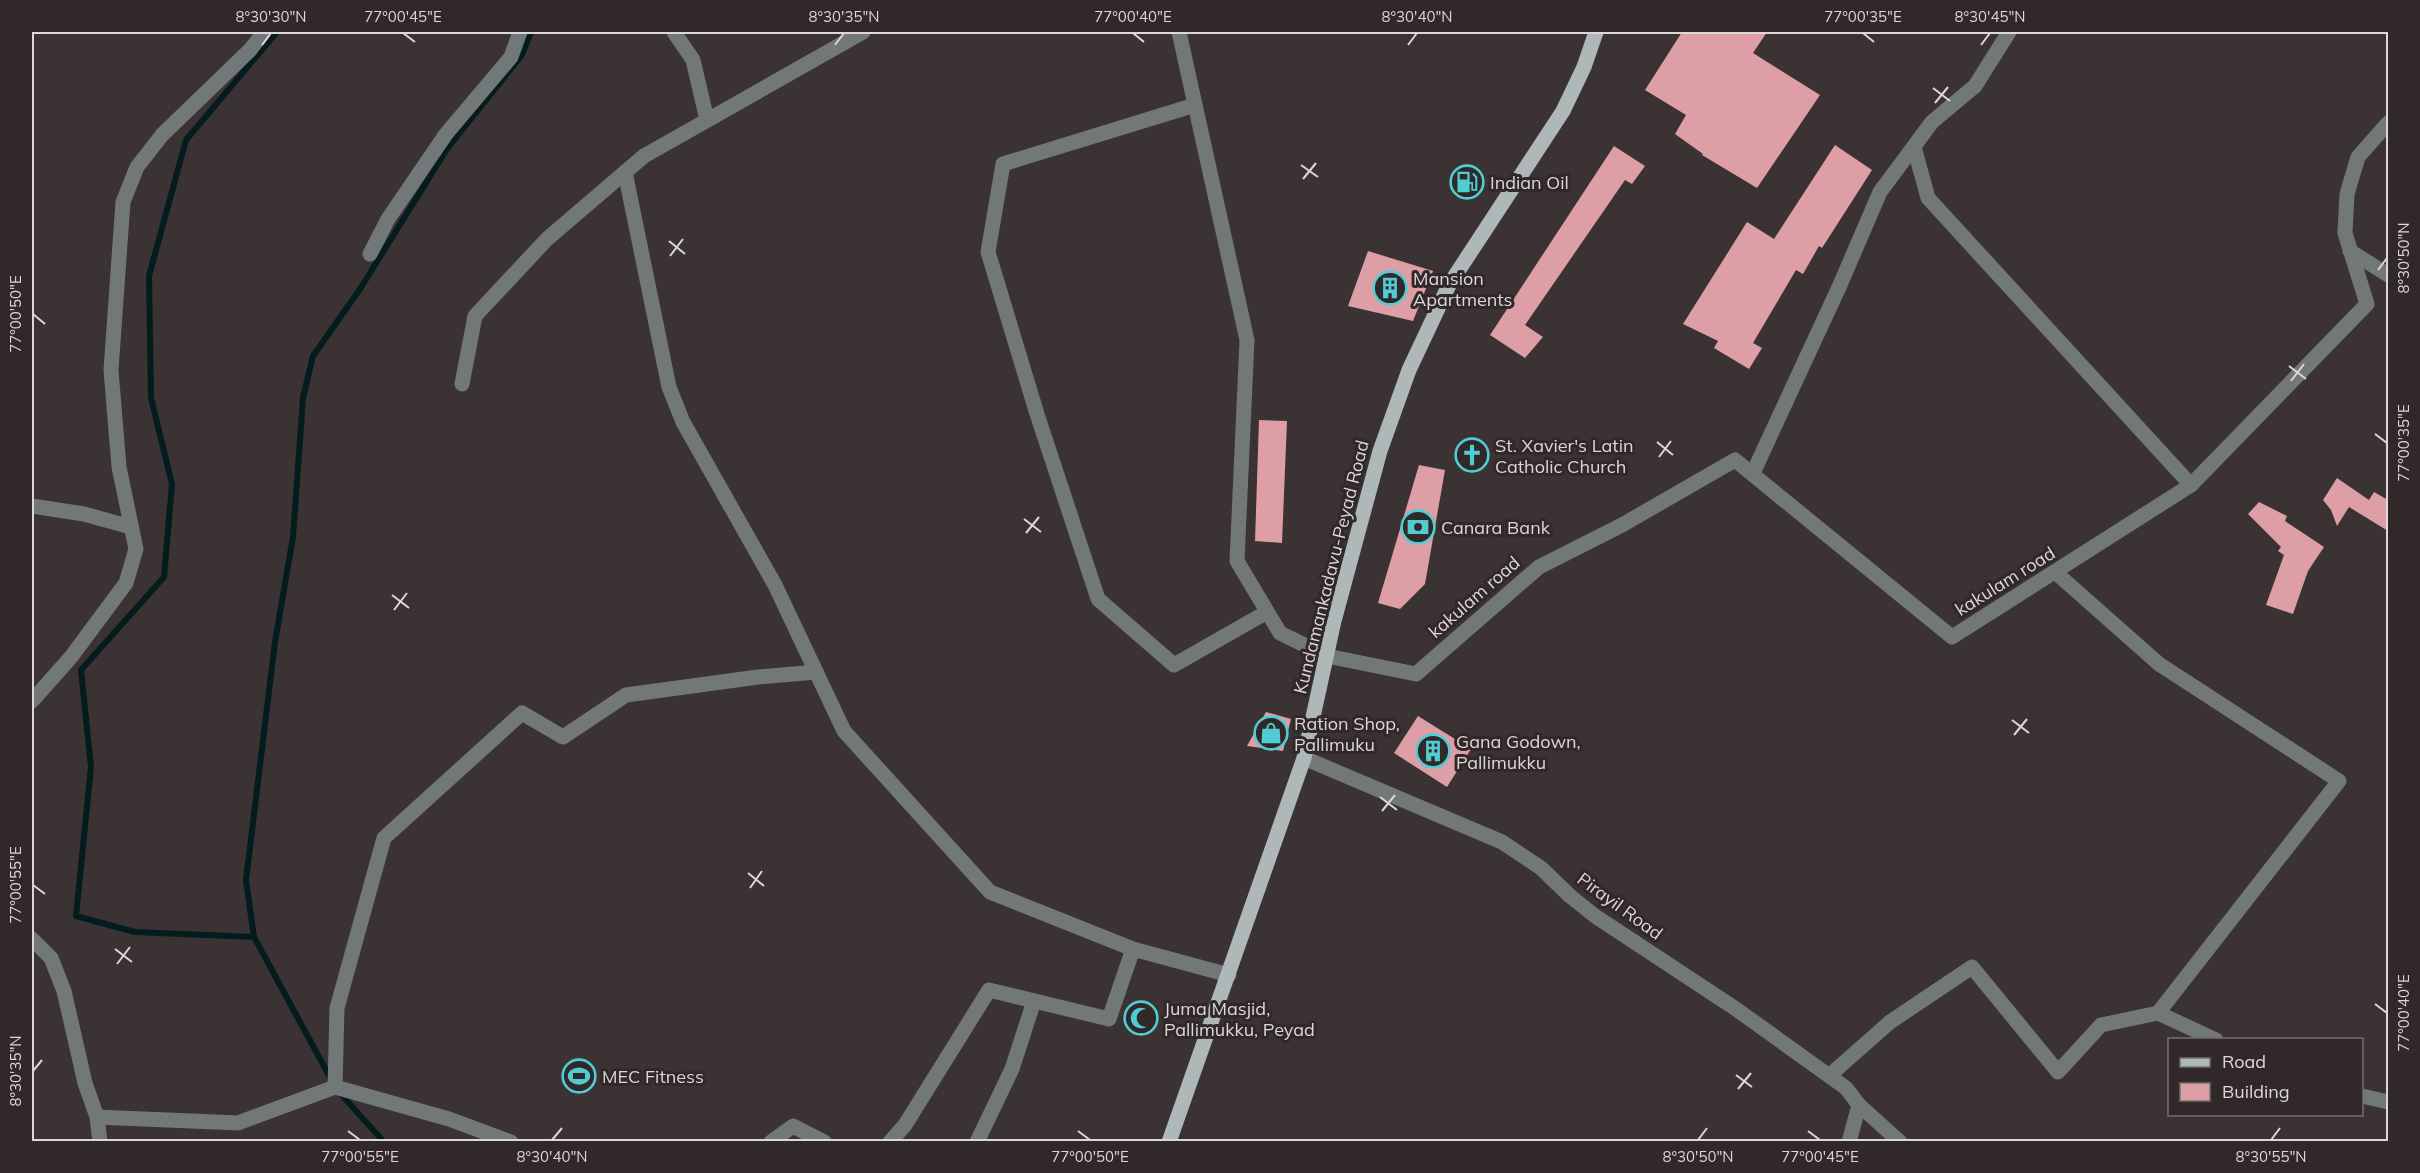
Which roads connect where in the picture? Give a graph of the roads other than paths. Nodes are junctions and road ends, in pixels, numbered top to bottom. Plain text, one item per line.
1 (264, 32) edge
2 (520, 32) edge
3 (674, 32) edge
4 (863, 32) edge
5 (1179, 32) edge
6 (1596, 32) edge
7 (2009, 32) edge
8 (1195, 105) junction
9 (707, 120) junction
10 (2388, 123) edge
11 (1914, 147) junction
12 (625, 172) junction
13 (2350, 251) junction
14 (370, 254) dead end
15 (2388, 274) edge
16 (462, 384) dead end
17 (1753, 473) junction
18 (2191, 485) junction
19 (32, 506) edge
20 (131, 527) junction
21 (2055, 572) junction
22 (1267, 612) junction
23 (1327, 656) junction
24 (816, 672) junction
25 (32, 701) edge
26 (1304, 758) junction
27 (32, 939) edge
28 (1133, 949) junction
29 (1229, 975) junction
30 (1034, 1001) junction
31 (2158, 1013) junction
32 (2212, 1038) edge
33 (1830, 1075) junction
34 (335, 1087) junction
35 (2363, 1096) edge
36 (2388, 1102) edge
37 (1859, 1105) junction
38 (97, 1117) junction
39 (100, 1142) edge
40 (511, 1142) edge
41 (771, 1142) edge
42 (824, 1142) edge
43 (890, 1142) edge
44 (977, 1142) edge
45 (1169, 1142) edge
46 (1849, 1142) edge
47 (1900, 1142) edge

1 - 20 street
2 - 14 street
3 - 9 street
4 - 9 street
5 - 8 street
6 - 23 main road, Kundamankadavu-Peyad Road
7 - 11 street
8 - 22 street
8 - 22 street
9 - 12 street
10 - 13 street, kakulam road
11 - 17 street
11 - 18 street
12 - 16 street
12 - 24 street
13 - 15 street
13 - 18 street, kakulam road
17 - 21 street, kakulam road
17 - 23 street, kakulam road
18 - 21 street, kakulam road
19 - 20 street
20 - 25 street
21 - 31 street
22 - 23 street
23 - 26 main road, Kundamankadavu-Peyad Road
24 - 28 street
24 - 34 street
26 - 29 main road, Kundamankadavu-Peyad Road
26 - 33 street, Pirayil Road
27 - 38 street
28 - 29 street
28 - 30 street
29 - 45 main road, Kundamankadavu-Peyad Road
30 - 43 street
30 - 44 street
31 - 32 street
31 - 33 street
33 - 37 street, Pirayil Road
34 - 38 street
34 - 40 street
35 - 36 street
37 - 46 street
37 - 47 street, Pirayil Road
38 - 39 street
41 - 42 street

